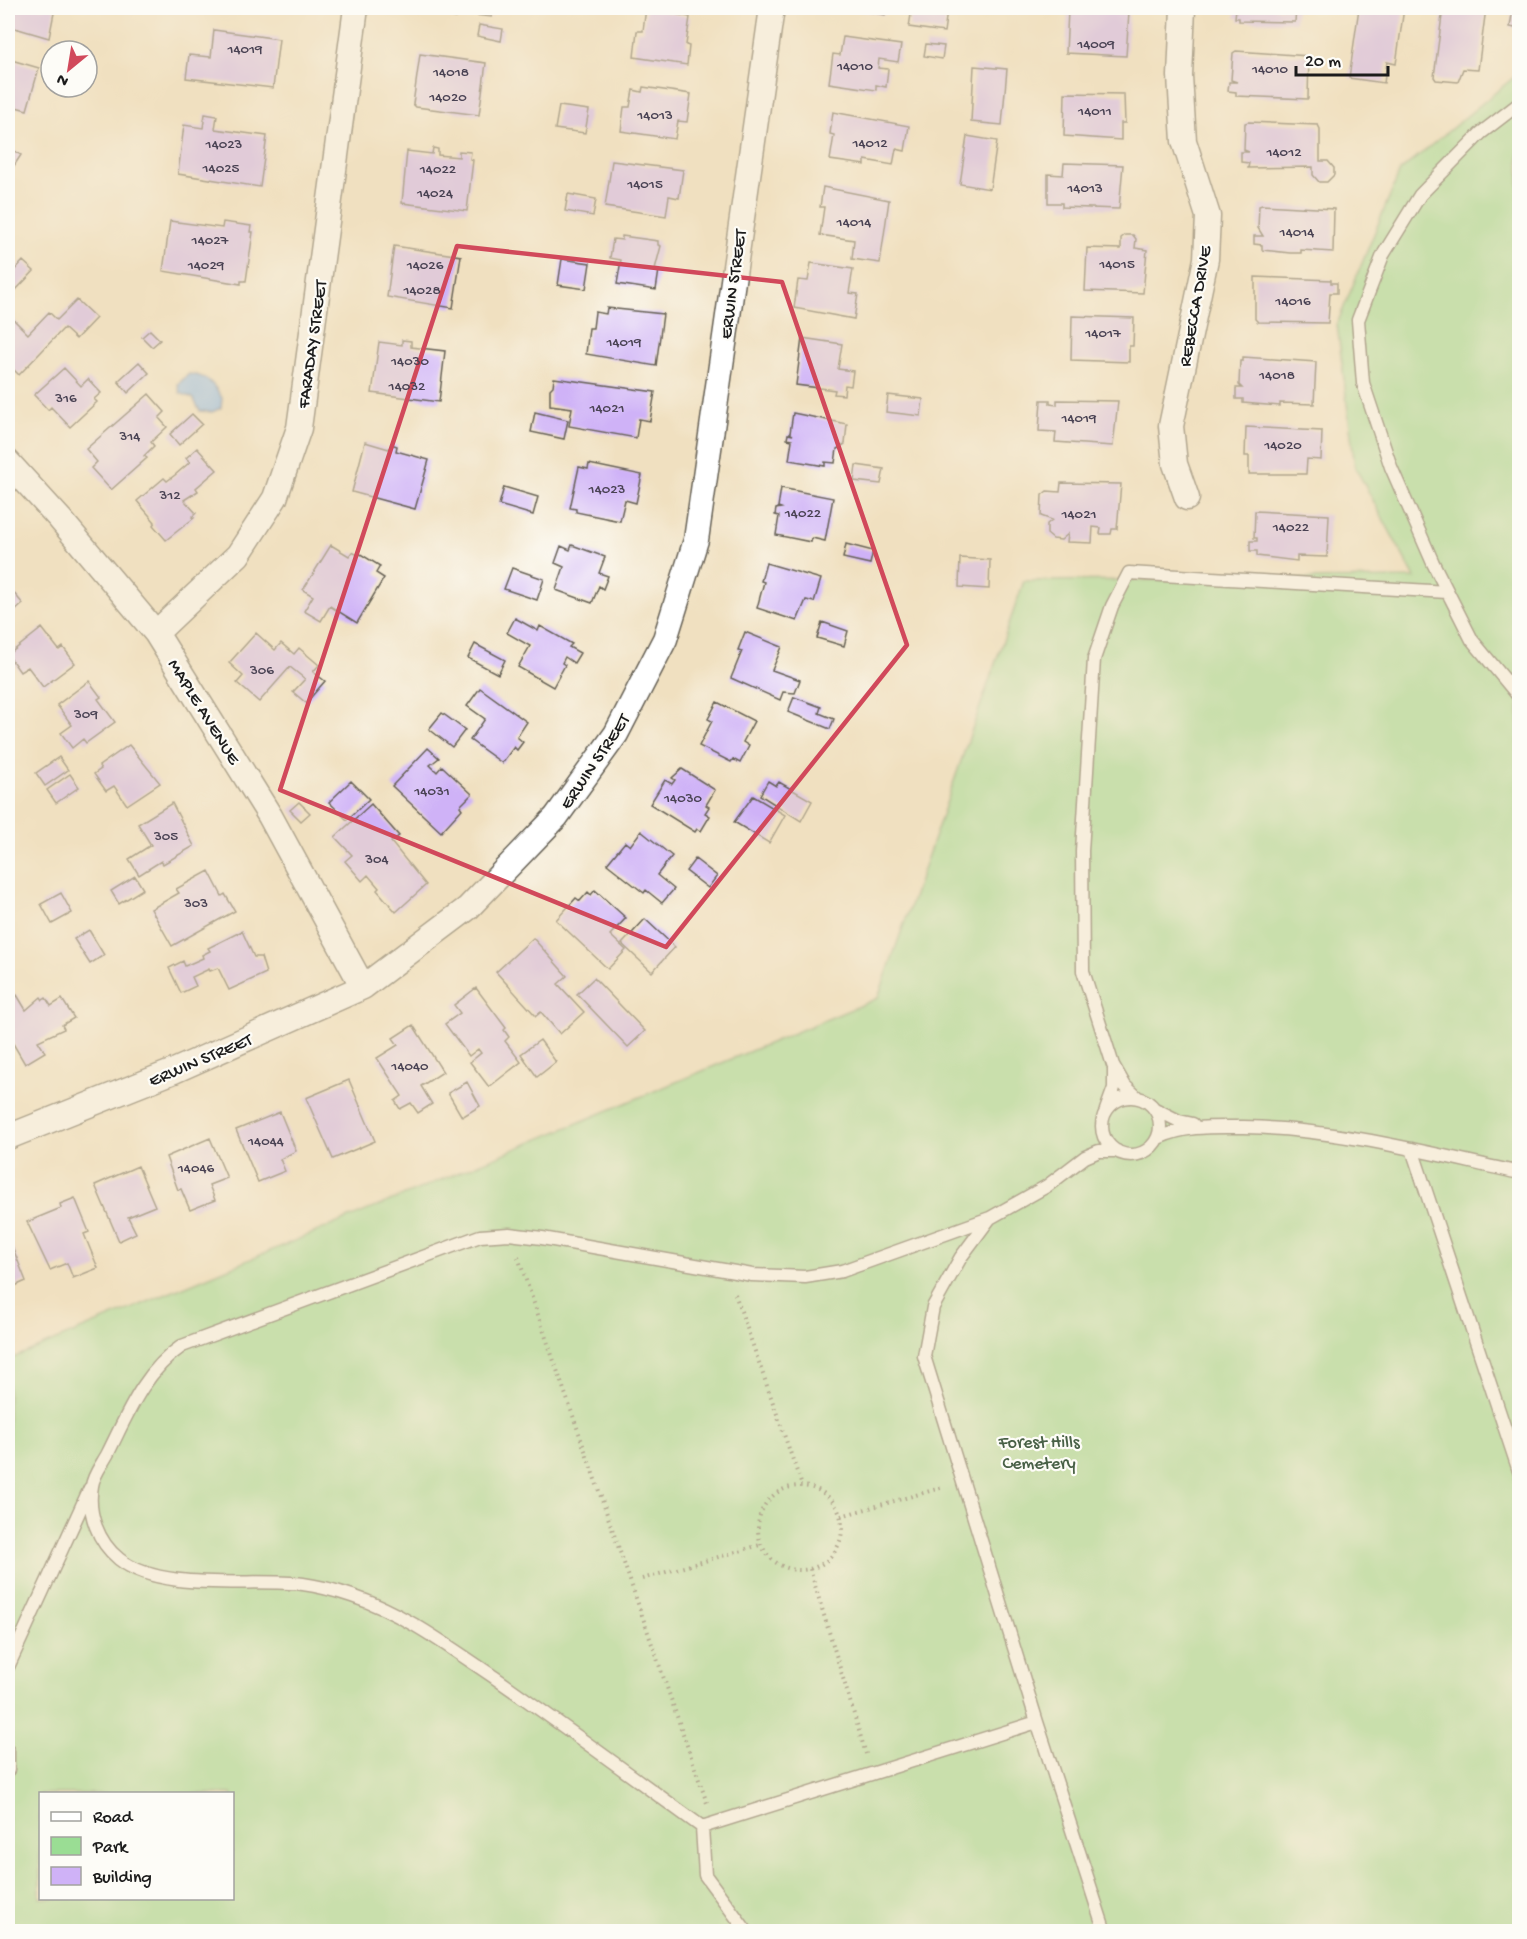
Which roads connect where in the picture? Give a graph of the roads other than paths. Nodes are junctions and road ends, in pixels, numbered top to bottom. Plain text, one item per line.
1 (356, 8) edge
2 (772, 8) edge
3 (1183, 8) edge
4 (1520, 103) edge
5 (8, 462) edge
6 (1187, 498) dead end
7 (1447, 592) junction
8 (156, 633) junction
9 (1520, 698) edge
10 (363, 987) junction
11 (1113, 1065) junction
12 (1138, 1098) junction
13 (1155, 1109) junction
14 (1106, 1112) junction
15 (1206, 1126) junction
16 (1103, 1130) junction
17 (8, 1137) edge
18 (1158, 1138) junction
19 (1412, 1149) junction
20 (1117, 1151) junction
21 (1085, 1157) junction
22 (1520, 1173) edge
23 (990, 1218) junction
24 (1520, 1474) edge
25 (92, 1485) junction
26 (8, 1667) edge
27 (1036, 1722) junction
28 (8, 1751) edge
29 (8, 1770) edge
30 (702, 1827) junction
31 (747, 1932) edge
32 (1105, 1932) edge

1 - 8 street, FARADAY STREET
2 - 10 street, ERWIN STREET
3 - 6 street, REBECCA DRIVE
4 - 7 lane
5 - 8 street, MAPLE AVENUE
7 - 9 lane
7 - 11 lane
8 - 10 street, MAPLE AVENUE
10 - 17 street, ERWIN STREET
11 - 12 lane
11 - 14 lane
12 - 13 lane
12 - 14 lane
13 - 15 lane
13 - 18 lane
14 - 16 lane
15 - 18 lane
15 - 19 lane
16 - 20 lane
16 - 21 lane
18 - 20 lane
19 - 22 lane
19 - 24 lane
20 - 21 lane
21 - 23 lane
23 - 25 lane
23 - 27 lane
25 - 26 lane
25 - 30 lane
27 - 30 lane
27 - 32 lane
28 - 29 lane
30 - 31 lane

